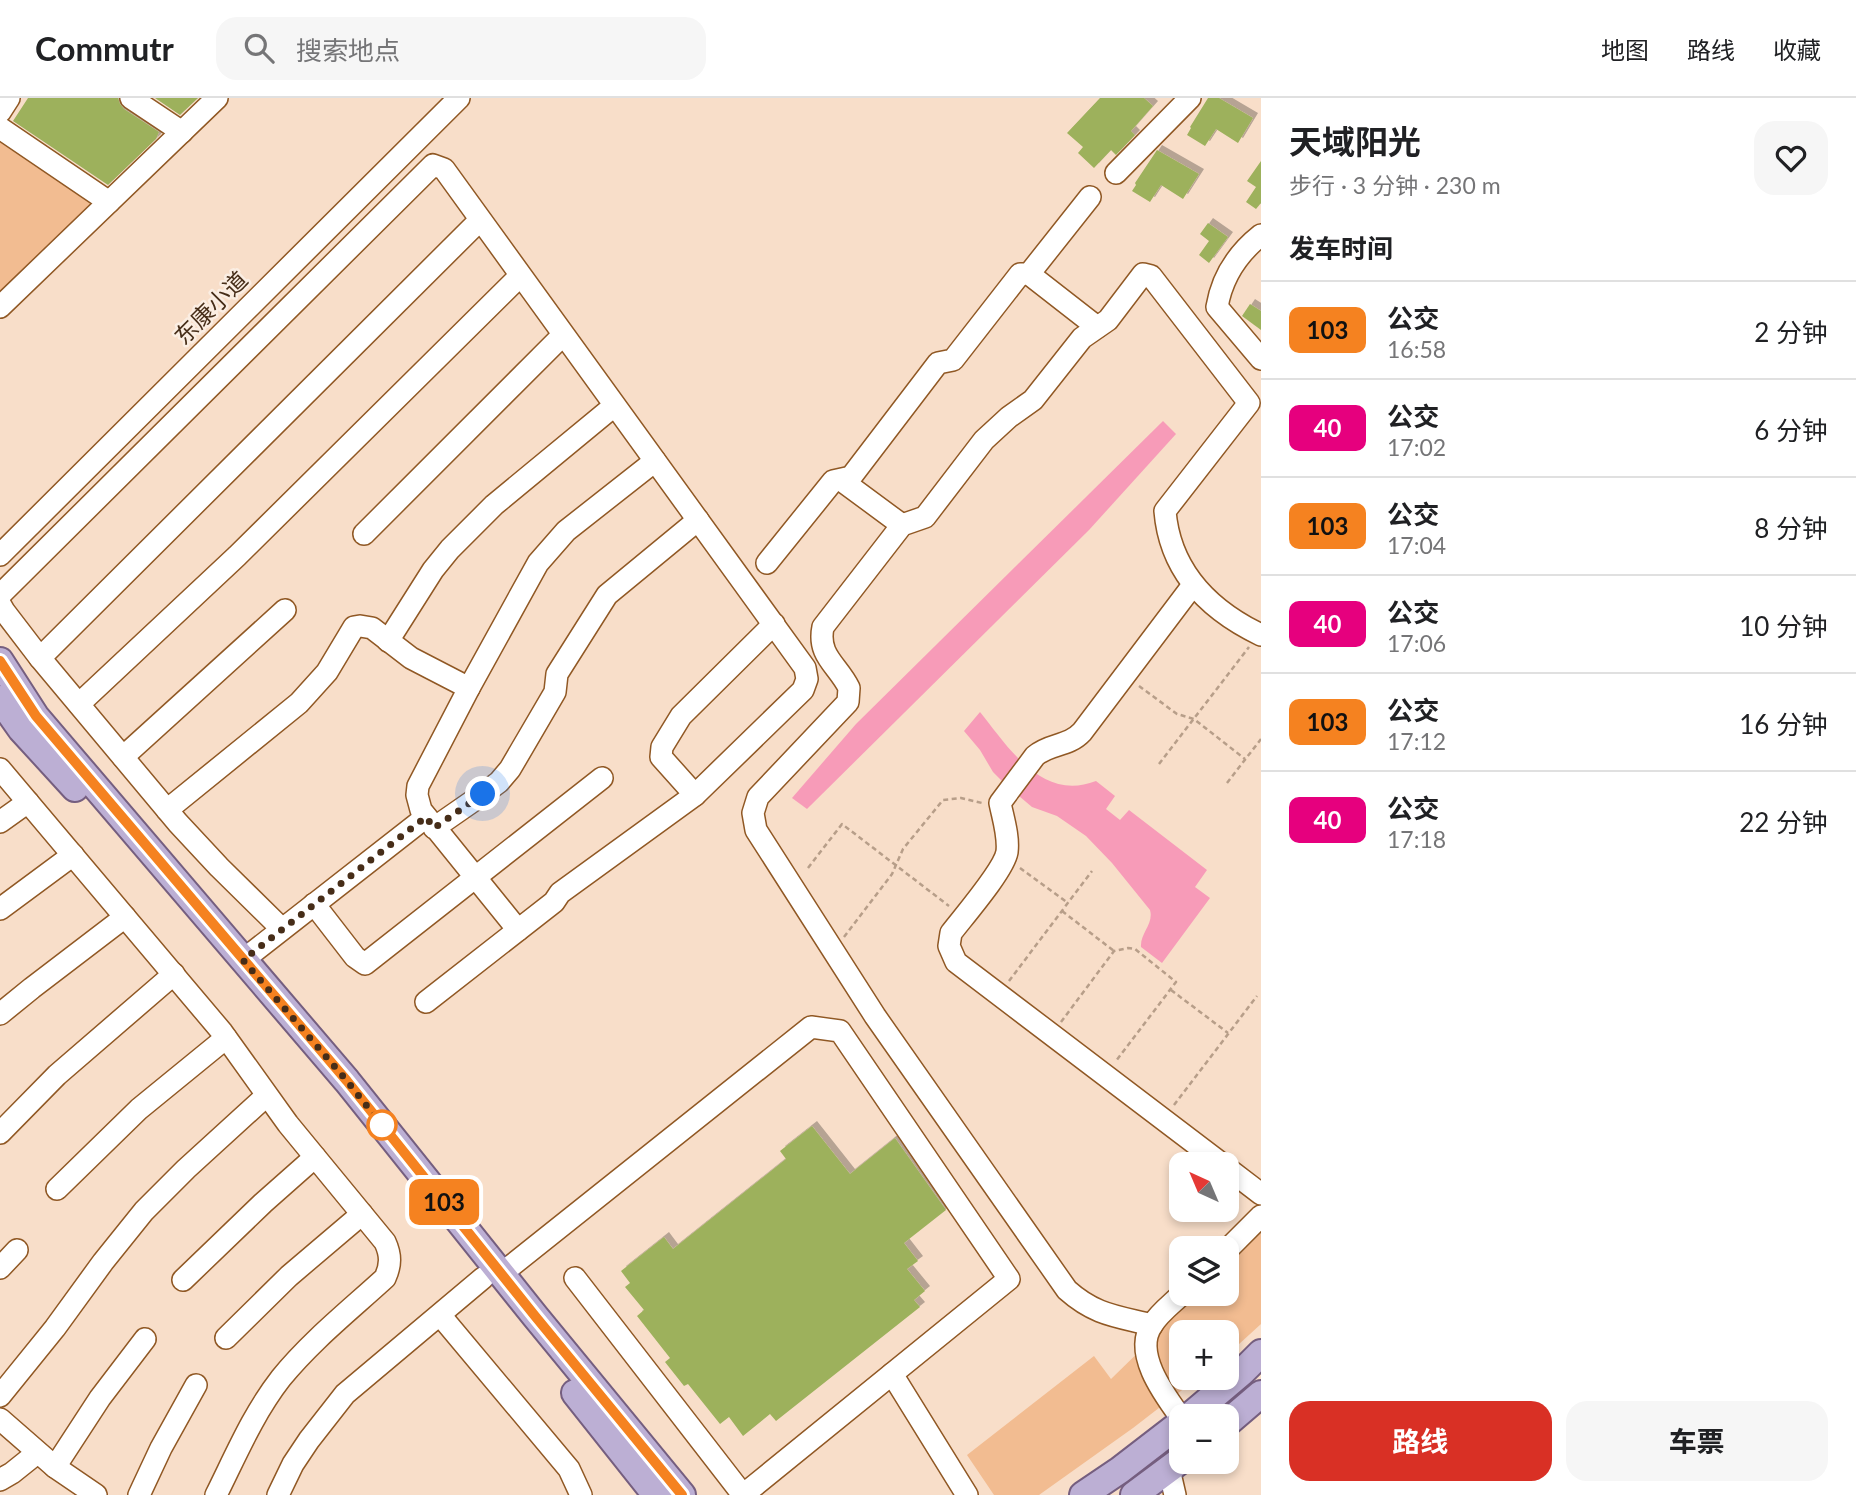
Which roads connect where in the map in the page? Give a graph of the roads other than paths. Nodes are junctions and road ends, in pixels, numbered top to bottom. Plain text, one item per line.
1 (9, 98) edge
2 (131, 98) edge
3 (218, 98) edge
4 (459, 98) edge
5 (1190, 98) edge
6 (0, 112) edge
7 (0, 128) edge
8 (182, 132) junction
9 (1116, 173) dead end
10 (1090, 197) dead end
11 (109, 202) junction
12 (480, 220) junction
13 (1261, 235) edge
14 (1030, 274) junction
15 (520, 276) junction
16 (0, 307) edge
17 (1097, 327) junction
18 (563, 335) junction
19 (1261, 359) edge
20 (614, 406) junction
21 (654, 461) junction
22 (841, 480) junction
23 (698, 520) junction
24 (902, 525) junction
25 (364, 534) dead end
26 (0, 555) edge
27 (767, 563) dead end
28 (1193, 585) junction
29 (0, 595) edge
30 (0, 604) edge
31 (285, 610) dead end
32 (774, 624) junction
33 (1260, 635) edge
34 (388, 641) junction
35 (40, 658) junction
36 (0, 661) edge
37 (469, 688) junction
38 (0, 699) edge
39 (79, 704) junction
40 (123, 757) junction
41 (0, 769) edge
42 (602, 778) dead end
43 (695, 795) junction
44 (28, 802) junction
45 (167, 810) junction
46 (0, 822) edge
47 (430, 822) junction
48 (73, 855) junction
49 (475, 878) junction
50 (314, 904) junction
51 (0, 909) edge
52 (125, 917) junction
53 (282, 929) junction
54 (518, 930) junction
55 (243, 960) junction
56 (174, 974) junction
57 (426, 1002) dead end
58 (0, 1014) edge
59 (226, 1038) junction
60 (267, 1096) junction
61 (0, 1133) edge
62 (1206, 1152) edge
63 (315, 1157) junction
64 (1239, 1177) edge
65 (57, 1189) dead end
66 (1261, 1194) edge
67 (362, 1214) junction
68 (1261, 1216) edge
69 (1239, 1238) edge
70 (17, 1250) dead end
71 (0, 1268) edge
72 (492, 1276) junction
73 (575, 1278) dead end
74 (183, 1280) dead end
75 (1170, 1306) edge
76 (440, 1315) junction
77 (1152, 1325) junction
78 (226, 1338) dead end
79 (145, 1339) dead end
80 (1261, 1340) edge
81 (1261, 1353) edge
82 (1239, 1361) edge
83 (892, 1374) junction
84 (196, 1385) dead end
85 (1210, 1390) edge
86 (1261, 1394) edge
87 (0, 1396) edge
88 (1172, 1404) edge
89 (1197, 1404) edge
90 (1202, 1404) edge
91 (1239, 1413) edge
92 (0, 1419) edge
93 (1169, 1428) edge
94 (1169, 1430) edge
95 (37, 1452) junction
96 (55, 1467) junction
97 (1169, 1469) edge
98 (1175, 1474) edge
99 (0, 1480) edge
100 (96, 1495) edge
101 (139, 1495) edge
102 (216, 1495) edge
103 (278, 1495) edge
104 (581, 1495) edge
105 (656, 1495) edge
106 (682, 1495) edge
107 (967, 1495) edge
108 (1068, 1495) edge
109 (1083, 1495) edge
110 (1134, 1495) edge
111 (1175, 1495) edge

1 - 6 street
2 - 8 street
3 - 8 street
4 - 26 street, 东康小道
5 - 9 street
7 - 11 street
8 - 11 street
10 - 14 street
11 - 16 street
12 - 15 street
12 - 29 street
12 - 35 street
13 - 19 street
14 - 17 street
14 - 22 street
15 - 18 street
15 - 39 street
17 - 24 street
17 - 28 street
18 - 20 street
18 - 25 street
20 - 21 street
20 - 34 street
21 - 23 street
21 - 37 street
22 - 24 street
22 - 27 street
23 - 32 street
23 - 47 street
24 - 77 street
28 - 33 street
28 - 62 street
30 - 35 street
31 - 40 street
32 - 43 street
32 - 43 street
34 - 37 street
34 - 45 street
35 - 39 street
36 - 55 main road
37 - 47 street
38 - 72 main road
39 - 40 street
40 - 45 street
41 - 44 street
42 - 49 street
43 - 54 street
44 - 46 street
44 - 48 street
45 - 53 street
47 - 49 street
47 - 50 street
48 - 51 street
48 - 52 street
49 - 50 street
49 - 54 street
50 - 53 street
52 - 56 street
52 - 58 street
53 - 55 street
54 - 57 street
55 - 72 main road
56 - 59 street
56 - 61 street
59 - 60 street
59 - 65 street
60 - 63 street
60 - 87 street
63 - 67 street
63 - 74 street
64 - 66 street
67 - 78 street
67 - 102 street
68 - 69 street
70 - 71 street
72 - 76 street
72 - 83 street
72 - 105 main road
72 - 106 main road
73 - 83 street
75 - 77 street
76 - 103 street
76 - 104 street
77 - 88 street
79 - 96 street
80 - 82 street
81 - 90 main road
83 - 107 street
84 - 101 street
85 - 89 street
86 - 91 main road
92 - 95 street
93 - 108 street
94 - 109 main road
95 - 96 street
95 - 99 street
96 - 100 street
97 - 110 main road
98 - 111 street

